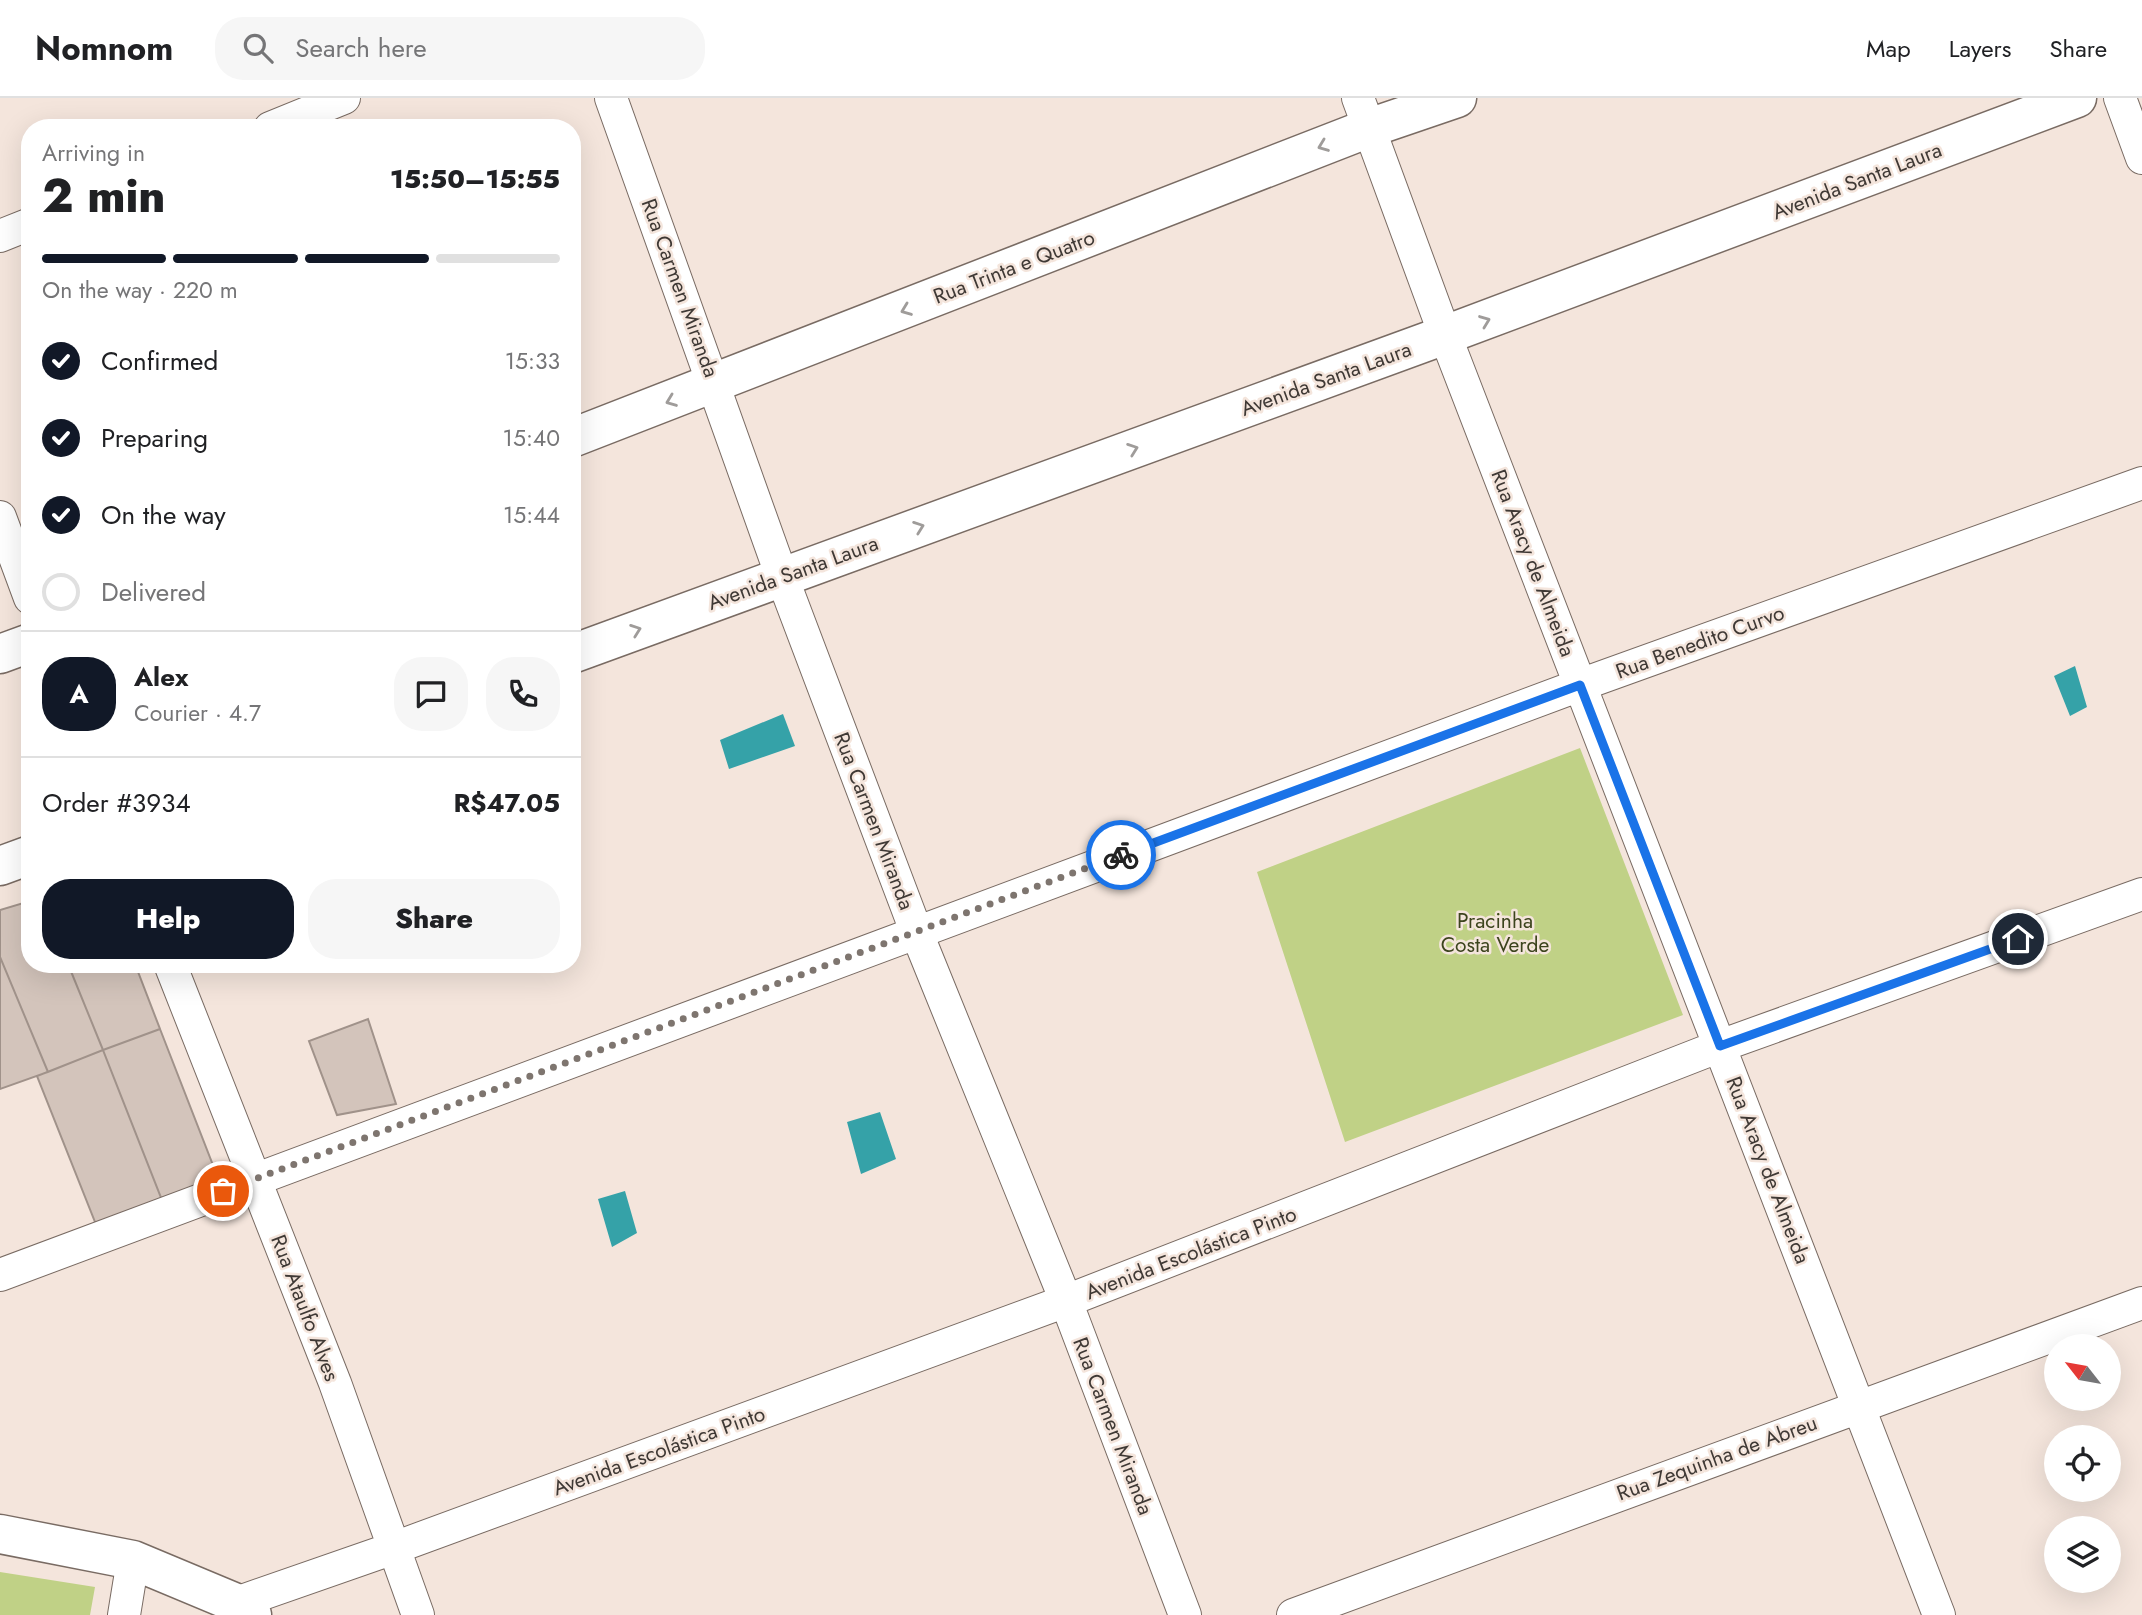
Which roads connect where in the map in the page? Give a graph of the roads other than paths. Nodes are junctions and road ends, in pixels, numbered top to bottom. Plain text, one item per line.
1 (344, 98) edge
2 (611, 98) edge
3 (1457, 98) edge
4 (2077, 98) edge
5 (2120, 98) edge
6 (1363, 113) edge
7 (292, 119) edge
8 (2142, 158) edge
9 (21, 228) edge
10 (0, 236) edge
11 (1446, 335) junction
12 (715, 385) junction
13 (581, 435) edge
14 (2142, 483) edge
15 (0, 517) edge
16 (21, 573) edge
17 (782, 577) junction
18 (21, 646) edge
19 (581, 651) edge
20 (0, 654) edge
21 (1580, 685) junction
22 (21, 858) edge
23 (0, 866) edge
24 (2142, 894) edge
25 (916, 931) junction
26 (174, 973) edge
27 (1720, 1046) junction
28 (255, 1180) junction
29 (0, 1275) edge
30 (1066, 1301) junction
31 (2142, 1303) edge
32 (1858, 1406) junction
33 (0, 1534) edge
34 (394, 1548) junction
35 (133, 1560) junction
36 (244, 1609) edge
37 (124, 1615) edge
38 (418, 1615) edge
39 (1185, 1615) edge
40 (1293, 1615) edge
41 (1939, 1615) edge

1 - 7 street
2 - 12 street, Rua Carmen Miranda
3 - 6 street, Rua Trinta e Quatro
11 -> 4 street, Avenida Santa Laura
5 - 8 street
6 - 11 street, Rua Aracy de Almeida
6 -> 12 street, Rua Trinta e Quatro
9 - 10 street
17 -> 11 street, Avenida Santa Laura
11 - 21 street, Rua Aracy de Almeida
12 -> 13 street, Rua Trinta e Quatro
12 - 17 street, Rua Carmen Miranda
14 - 21 street, Rua Benedito Curvo
15 - 16 street
19 -> 17 street, Avenida Santa Laura
17 - 25 street, Rua Carmen Miranda
18 - 20 street
21 - 25 street, Rua Benedito Curvo
21 - 27 street, Rua Aracy de Almeida
22 - 23 street
24 - 27 street, Avenida Escolástica Pinto
25 - 28 street, Rua Benedito Curvo
25 - 30 street, Rua Carmen Miranda
26 - 28 street, Rua Ataulfo Alves
27 - 30 street, Avenida Escolástica Pinto
27 - 32 street, Rua Aracy de Almeida
28 - 29 street, Rua Benedito Curvo
28 - 34 street, Rua Ataulfo Alves
30 - 34 street, Avenida Escolástica Pinto
30 - 39 street, Rua Carmen Miranda
31 - 32 street, Rua Zequinha de Abreu
32 - 40 street, Rua Zequinha de Abreu
32 - 41 street, Rua Aracy de Almeida
33 - 35 street
34 - 36 street, Avenida Escolástica Pinto
34 - 38 street, Rua Ataulfo Alves
35 - 36 street
35 - 37 street

